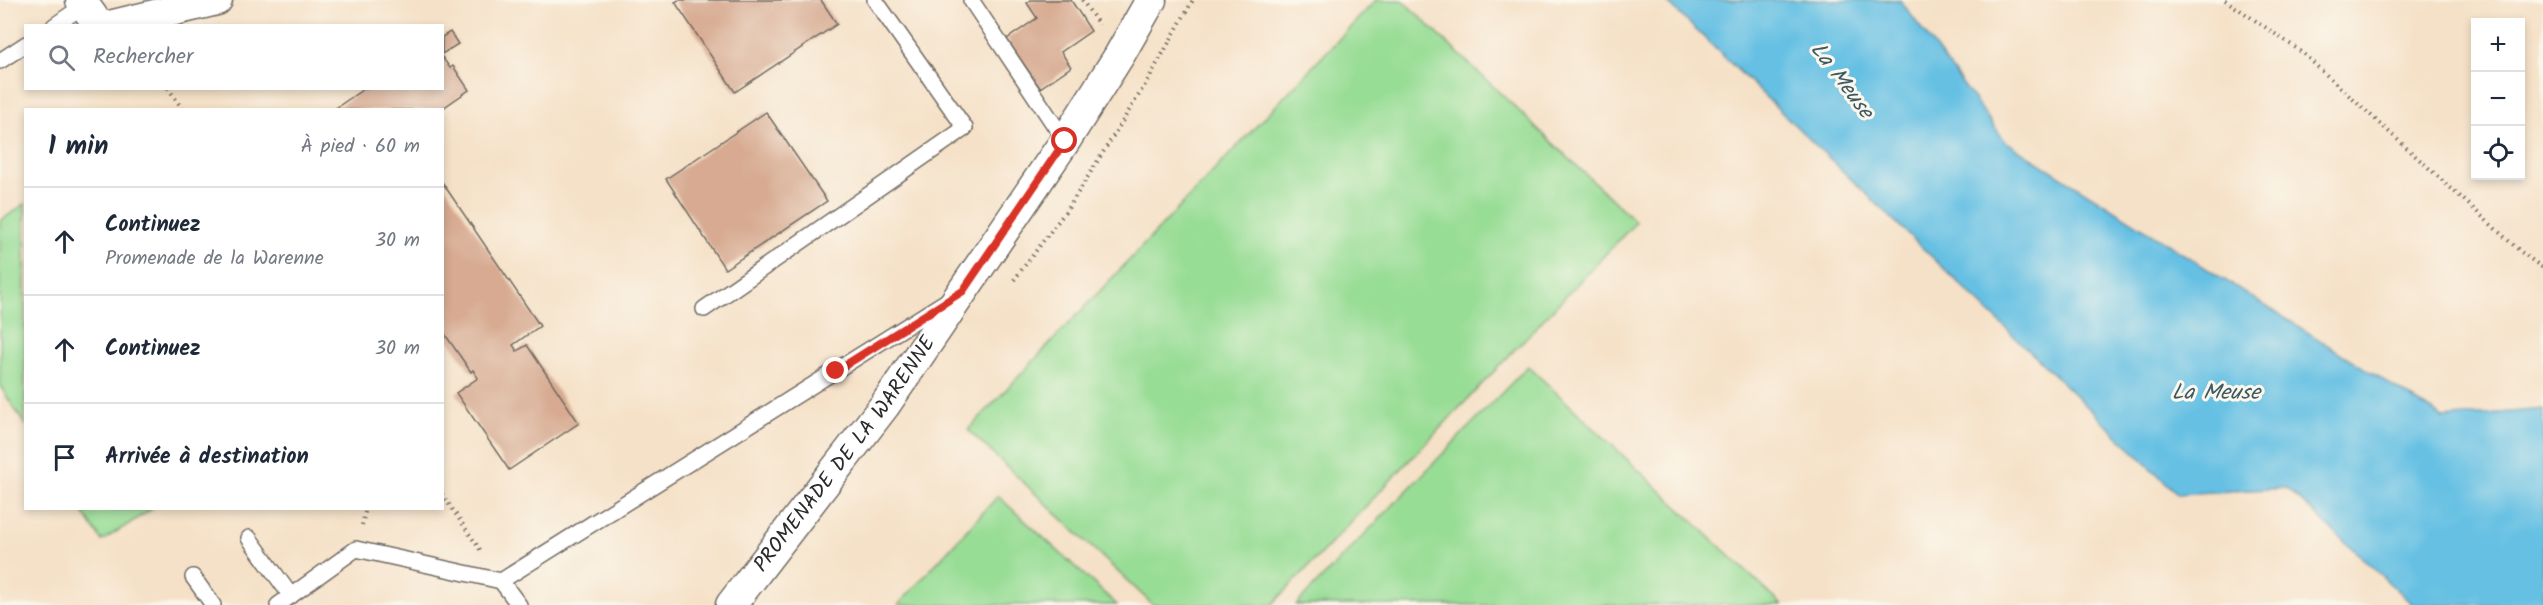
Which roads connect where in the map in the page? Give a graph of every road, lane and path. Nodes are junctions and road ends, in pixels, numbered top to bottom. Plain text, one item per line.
1 (217, 0) edge
2 (875, 0) edge
3 (971, 0) edge
4 (1151, 0) edge
5 (2225, 0) edge
6 (88, 10) edge
7 (58, 24) edge
8 (118, 24) edge
9 (24, 45) edge
10 (0, 61) edge
11 (169, 90) edge
12 (182, 108) edge
13 (1065, 141) junction
14 (2543, 268) edge
15 (963, 291) junction
16 (704, 309) dead end
17 (444, 497) edge
18 (249, 538) dead end
19 (193, 577) dead end
20 (501, 581) junction
21 (291, 596) junction
22 (213, 605) edge
23 (278, 605) edge
24 (519, 605) edge
25 (731, 605) edge

1 - 8 street
2 - 16 lane
3 - 13 lane
4 - 13 street, PROMENADE DE LA WARENNE
5 - 14 path
6 - 7 lane
9 - 10 lane
11 - 12 path
13 - 15 street, PROMENADE DE LA WARENNE
15 - 20 lane
15 - 25 street, PROMENADE DE LA WARENNE
17 - 20 path
18 - 21 lane
19 - 22 lane
20 - 21 lane
20 - 24 lane
21 - 23 lane

